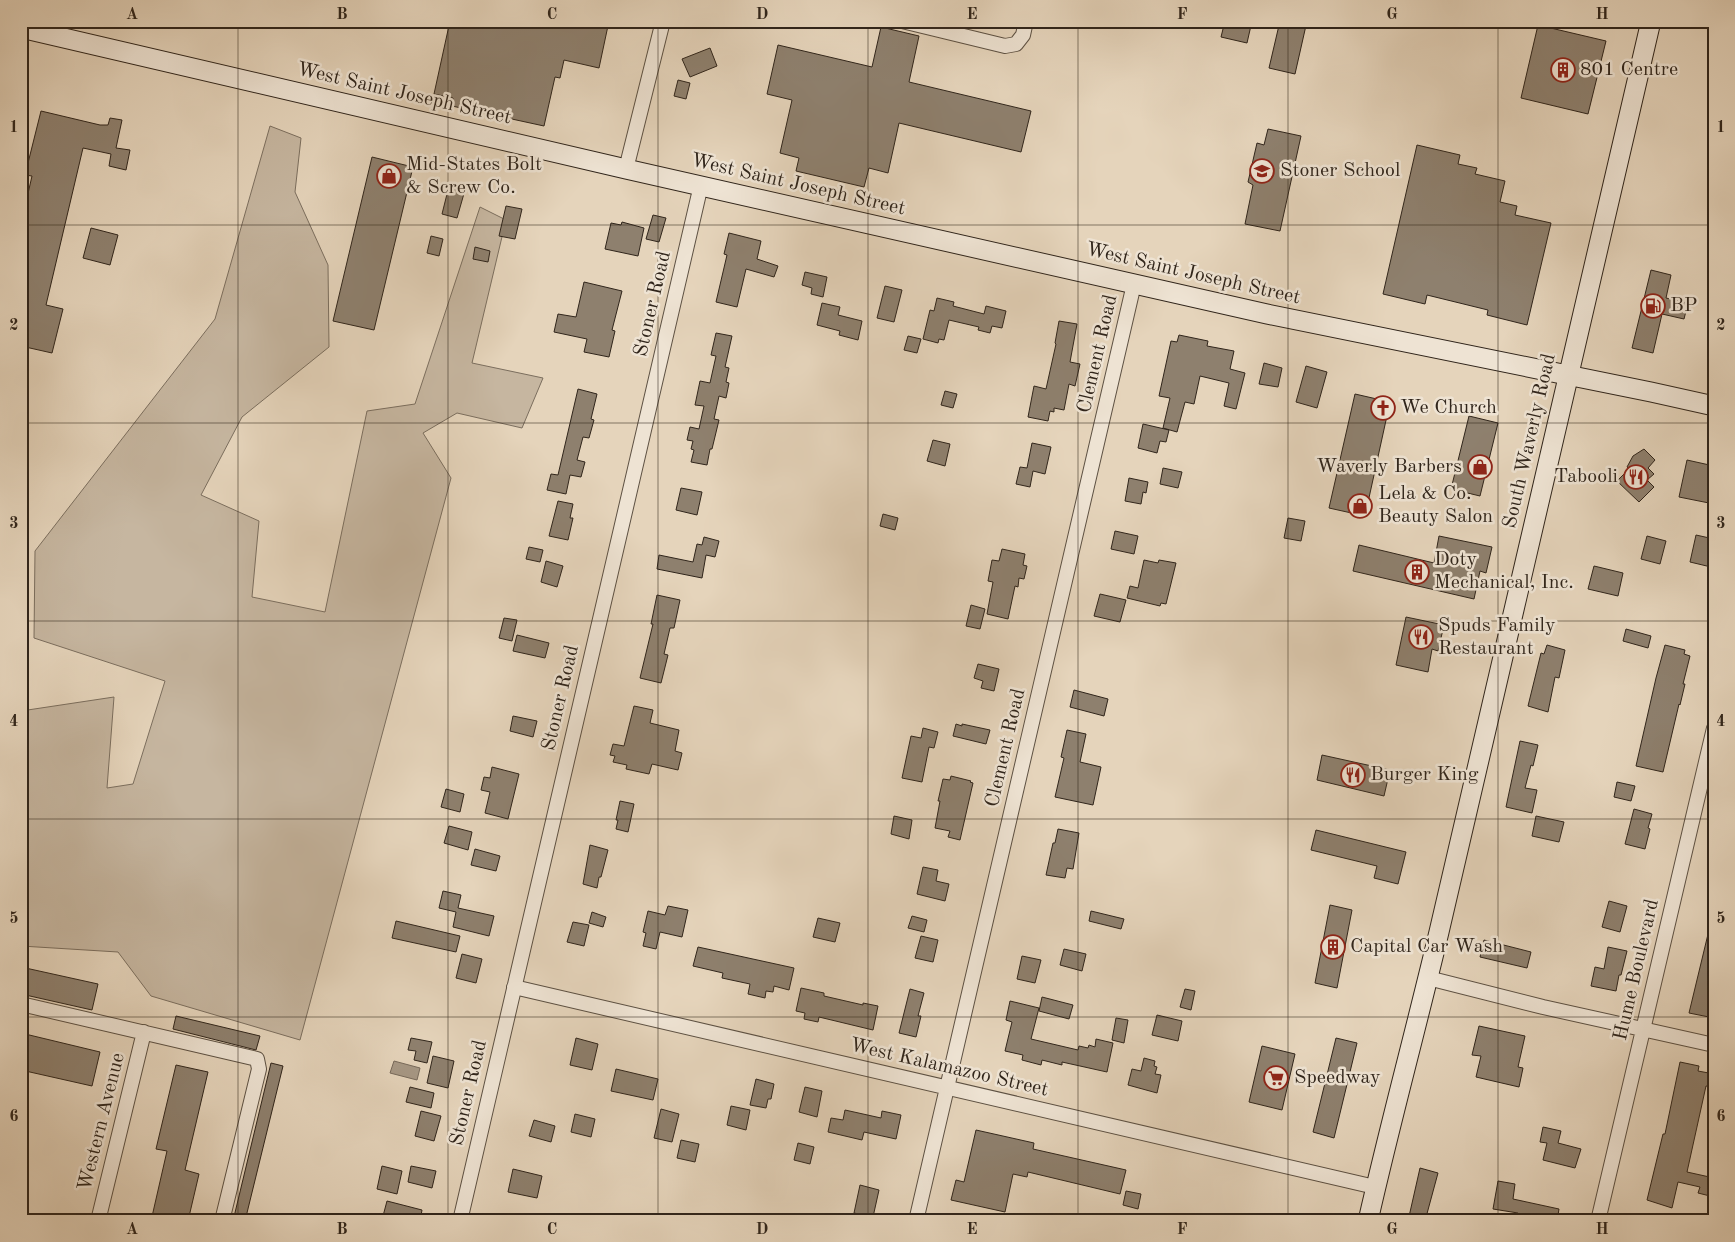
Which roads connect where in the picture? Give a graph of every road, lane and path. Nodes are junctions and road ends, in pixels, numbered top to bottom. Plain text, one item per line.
1 (663, 21) edge
2 (902, 21) edge
3 (1026, 21) edge
4 (1651, 21) edge
5 (21, 28) edge
6 (626, 169) junction
7 (701, 185) junction
8 (1134, 284) junction
9 (1567, 375) junction
10 (1714, 406) edge
11 (1714, 728) edge
12 (1428, 978) junction
13 (514, 987) junction
14 (21, 1004) edge
15 (1644, 1028) junction
16 (144, 1032) junction
17 (1714, 1045) edge
18 (947, 1089) junction
19 (1375, 1188) junction
20 (98, 1221) edge
21 (222, 1221) edge
22 (460, 1221) edge
23 (916, 1221) edge
24 (1368, 1221) edge
25 (1598, 1221) edge

1 - 6 street
2 - 3 street
4 - 9 street, South Waverly Road
5 - 6 street, West Saint Joseph Street
6 - 7 street, West Saint Joseph Street
7 - 8 street, West Saint Joseph Street
7 - 13 street, Stoner Road
8 - 9 street, West Saint Joseph Street
8 - 18 street, Clement Road
9 - 10 street, West Saint Joseph Street
9 - 12 street, South Waverly Road
11 - 15 street, Hume Boulevard
12 - 15 street
12 - 19 street, South Waverly Road
13 - 18 street, West Kalamazoo Street
13 - 22 street, Stoner Road
14 - 16 street
15 - 17 street
15 - 25 street, Hume Boulevard
16 - 20 street, Western Avenue
16 - 21 street
18 - 19 street, West Kalamazoo Street
18 - 23 street, Clement Road
19 - 24 street, South Waverly Road

